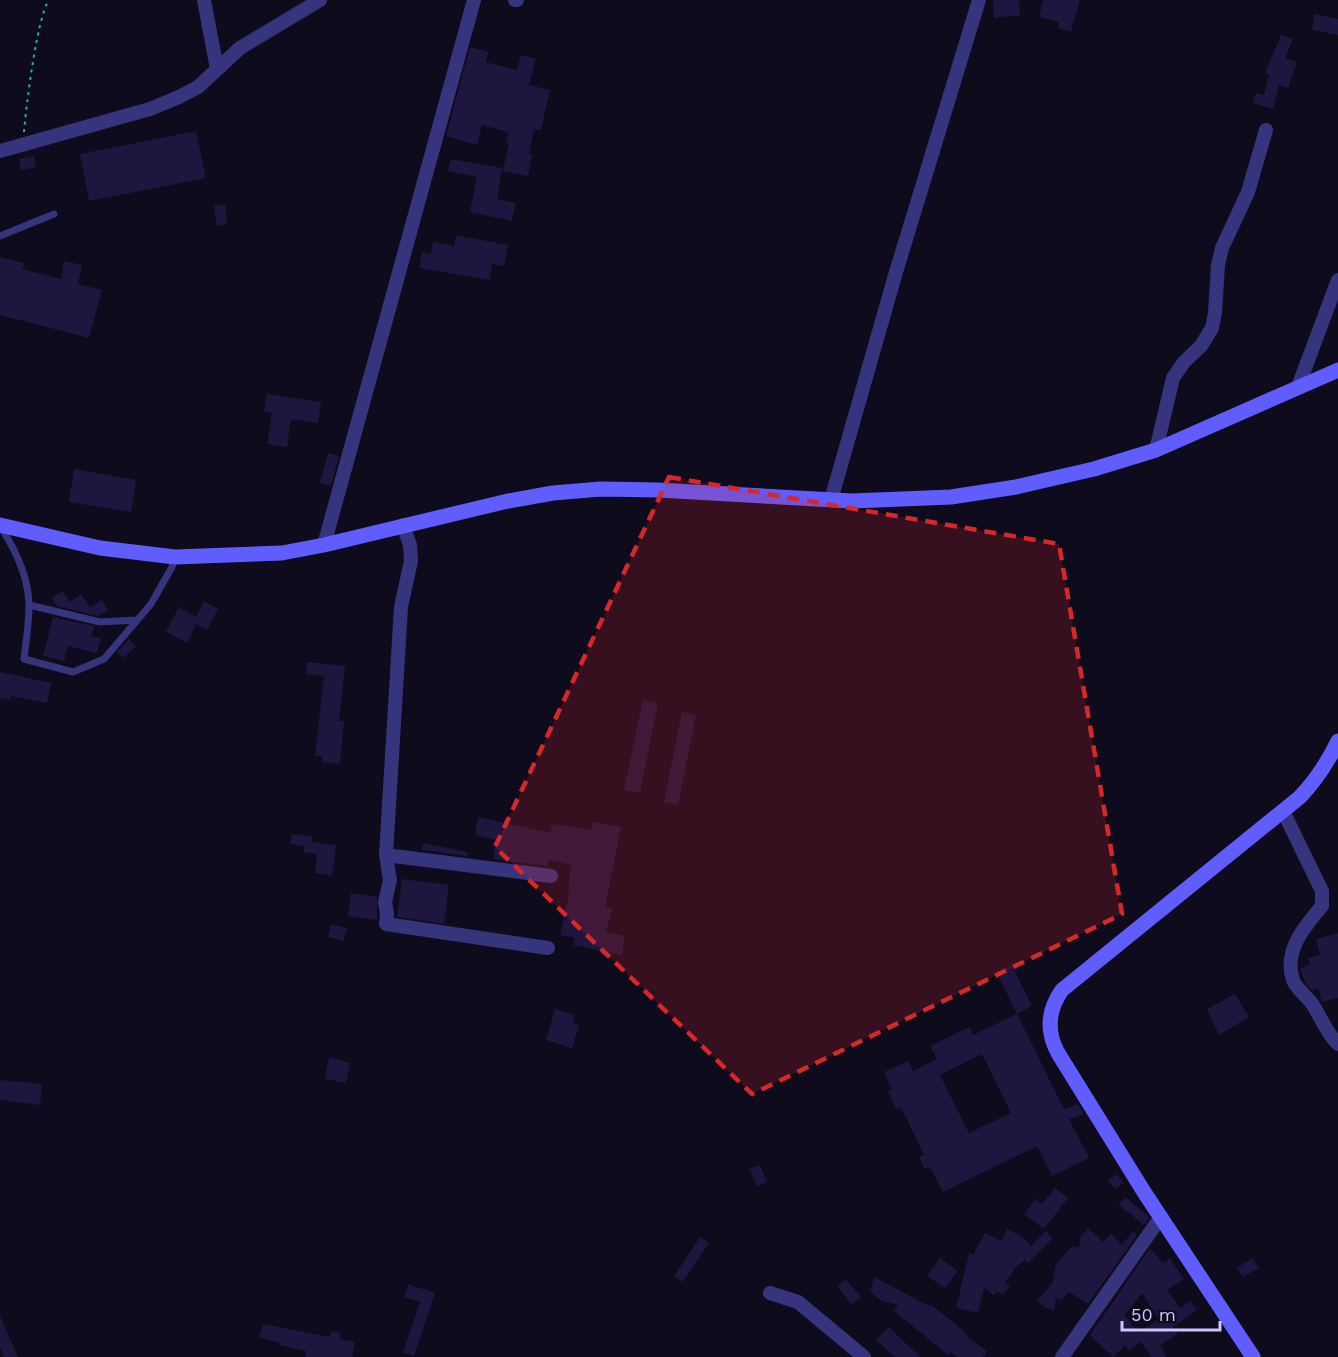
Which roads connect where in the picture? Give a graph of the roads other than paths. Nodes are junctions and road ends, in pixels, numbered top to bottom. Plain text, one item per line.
1 (204, 0) edge
2 (320, 0) edge
3 (474, 0) edge
4 (979, 0) edge
5 (217, 69) junction
6 (1266, 130) dead end
7 (0, 151) edge
8 (54, 214) dead end
9 (0, 236) edge
10 (1338, 280) edge
11 (1338, 370) edge
12 (1298, 387) junction
13 (1156, 450) junction
14 (831, 500) junction
15 (403, 525) junction
16 (0, 526) edge
17 (324, 545) junction
18 (176, 557) junction
19 (29, 605) junction
20 (137, 620) junction
21 (1338, 741) edge
22 (1283, 811) junction
23 (386, 855) junction
24 (551, 876) dead end
25 (548, 948) dead end
26 (1338, 1044) edge
27 (1161, 1217) junction
28 (770, 1293) dead end
29 (864, 1357) edge
30 (1062, 1357) edge
31 (1253, 1357) edge

1 - 5 street
2 - 5 street
3 - 17 street
4 - 14 street
5 - 7 street
6 - 13 street
8 - 9 lane
10 - 12 street
11 - 12 main road
12 - 13 main road
13 - 14 main road
14 - 15 main road
15 - 17 main road
15 - 23 street
16 - 18 main road
16 - 19 lane
17 - 18 main road
18 - 20 lane
19 - 20 lane
19 - 20 lane
21 - 22 main road
22 - 26 street
22 - 27 main road
23 - 24 street
23 - 25 street
27 - 30 street
27 - 31 main road
28 - 29 street

